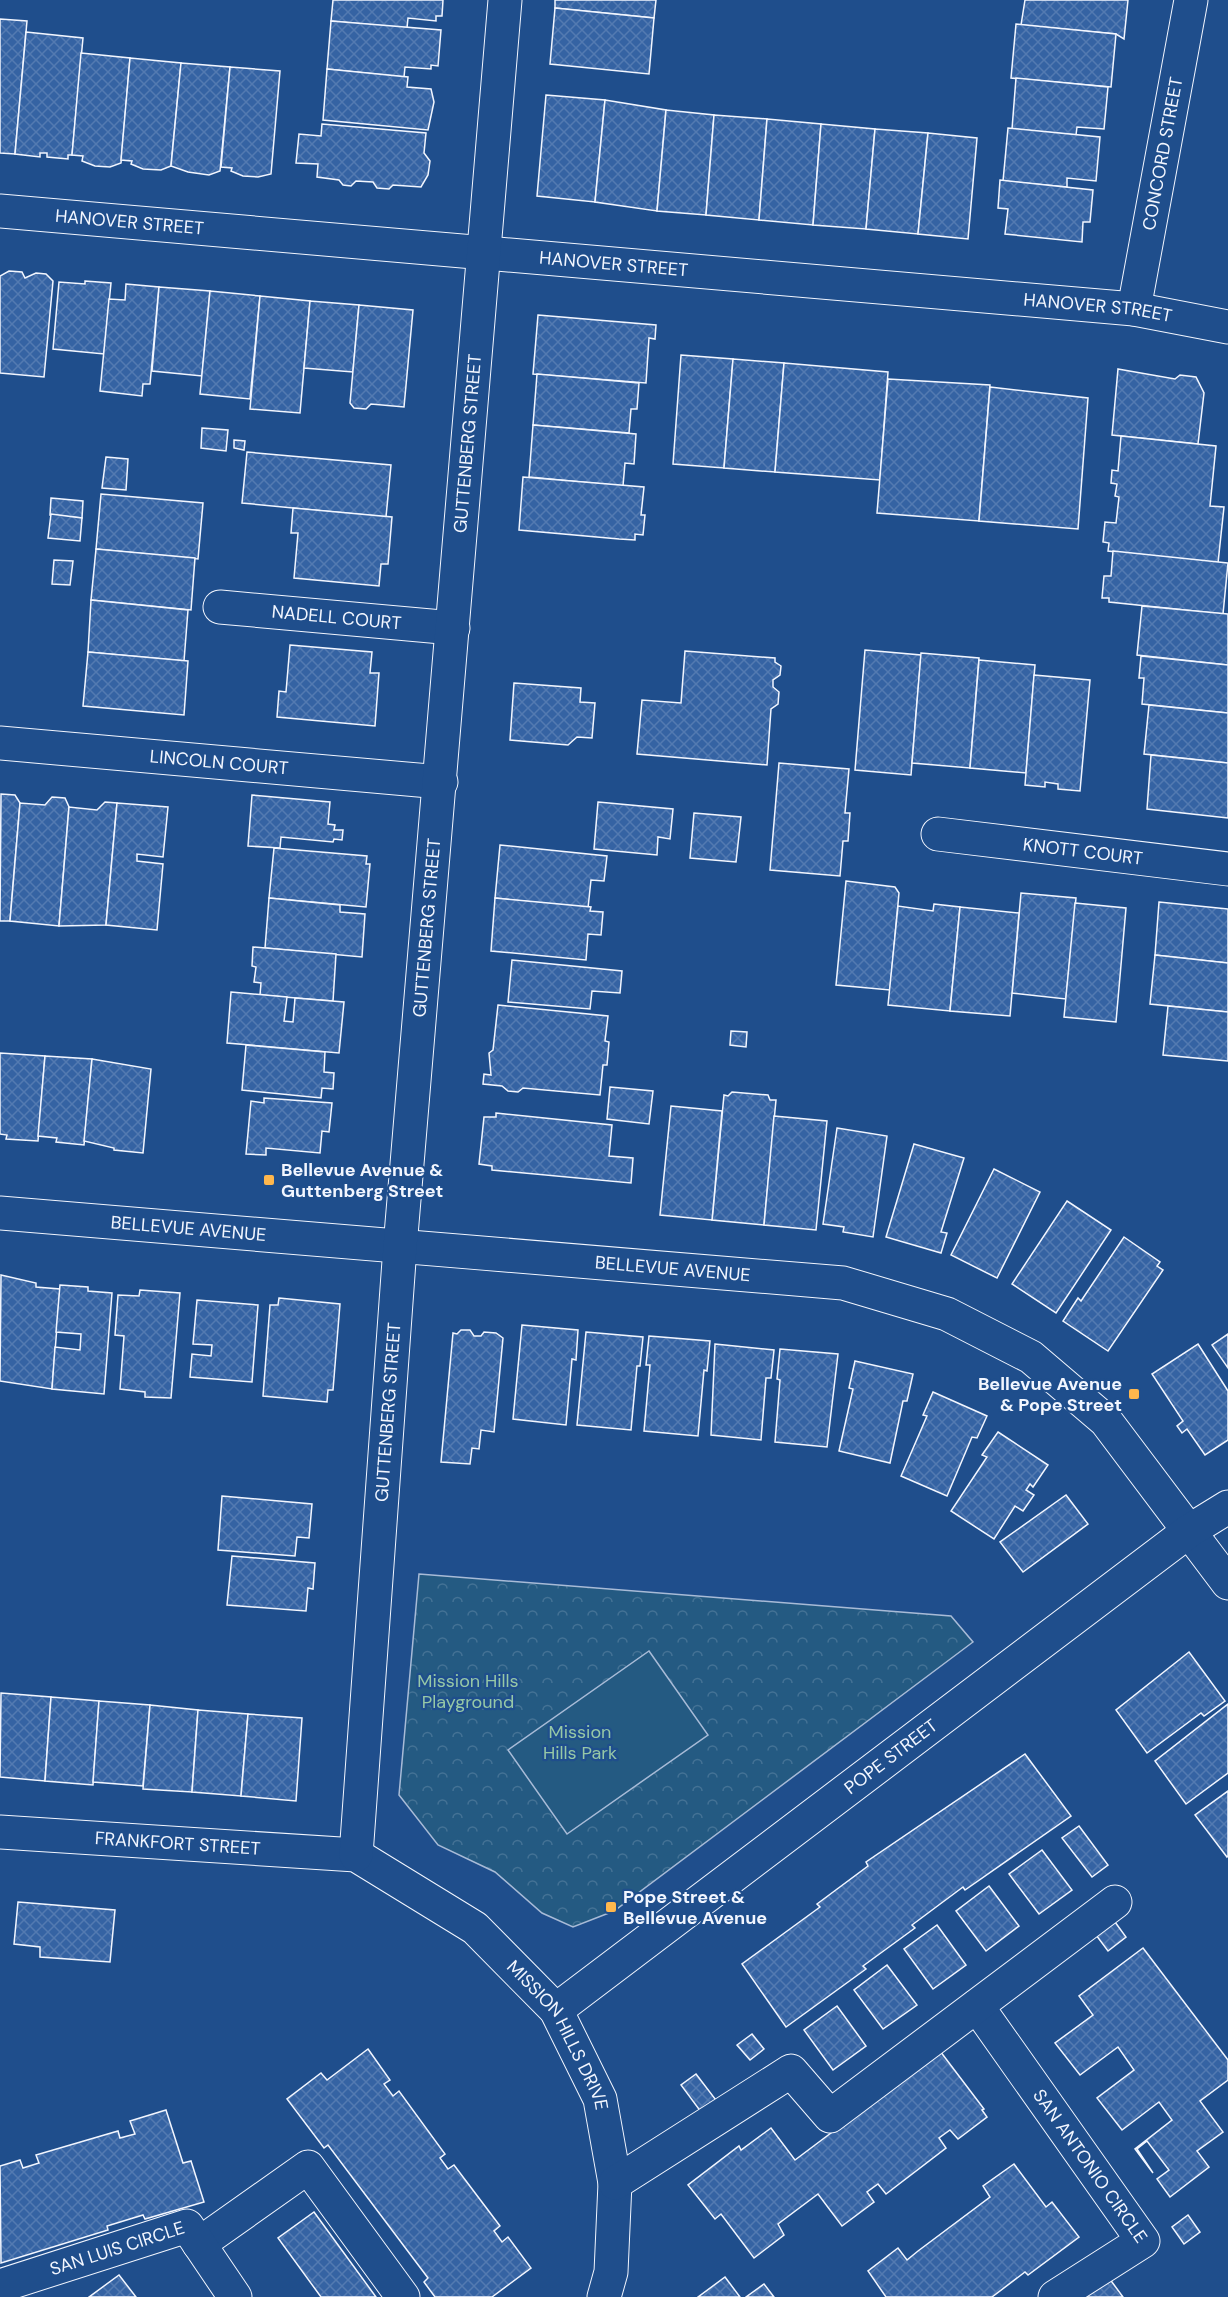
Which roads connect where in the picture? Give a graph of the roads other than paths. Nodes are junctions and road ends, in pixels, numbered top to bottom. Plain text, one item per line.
1 (505, 0) edge
2 (1191, 0) edge
3 (0, 211) edge
4 (482, 253) junction
5 (1134, 309) junction
6 (1228, 327) edge
7 (220, 607) dead end
8 (453, 628) junction
9 (0, 743) edge
10 (441, 782) junction
11 (938, 834) dead end
12 (1228, 869) edge
13 (0, 1214) edge
14 (399, 1247) junction
15 (1228, 1507) edge
16 (1190, 1531) junction
17 (1228, 1583) edge
18 (0, 1832) edge
19 (356, 1855) junction
20 (1115, 1902) dead end
21 (977, 2006) junction
22 (556, 2010) junction
23 (615, 2183) junction
24 (200, 2244) junction
25 (0, 2286) edge
26 (235, 2297) edge
27 (403, 2297) edge
28 (604, 2297) edge
29 (1055, 2297) edge

1 - 4 street, GUTTENBERG STREET
2 - 5 street, CONCORD STREET
3 - 4 street, HANOVER STREET
4 - 5 street, HANOVER STREET
4 - 8 street, GUTTENBERG STREET
5 - 6 street, HANOVER STREET
7 - 8 street, NADELL COURT
8 - 10 street, GUTTENBERG STREET
9 - 10 street, LINCOLN COURT
10 - 14 street, GUTTENBERG STREET
11 - 12 street, KNOTT COURT
13 - 14 street, BELLEVUE AVENUE
14 - 16 street, BELLEVUE AVENUE
14 - 19 street, GUTTENBERG STREET
15 - 16 street, POPE STREET
16 - 17 street, BELLEVUE AVENUE
16 - 22 street, POPE STREET
18 - 19 street, FRANKFORT STREET
19 - 22 street, MISSION HILLS DRIVE
20 - 21 street
21 - 23 street
21 - 29 street, SAN ANTONIO CIRCLE
22 - 23 street, MISSION HILLS DRIVE
23 - 28 street, MISSION HILLS DRIVE
24 - 25 street, SAN LUIS CIRCLE
24 - 26 street, SAN LUIS CIRCLE
24 - 27 street

